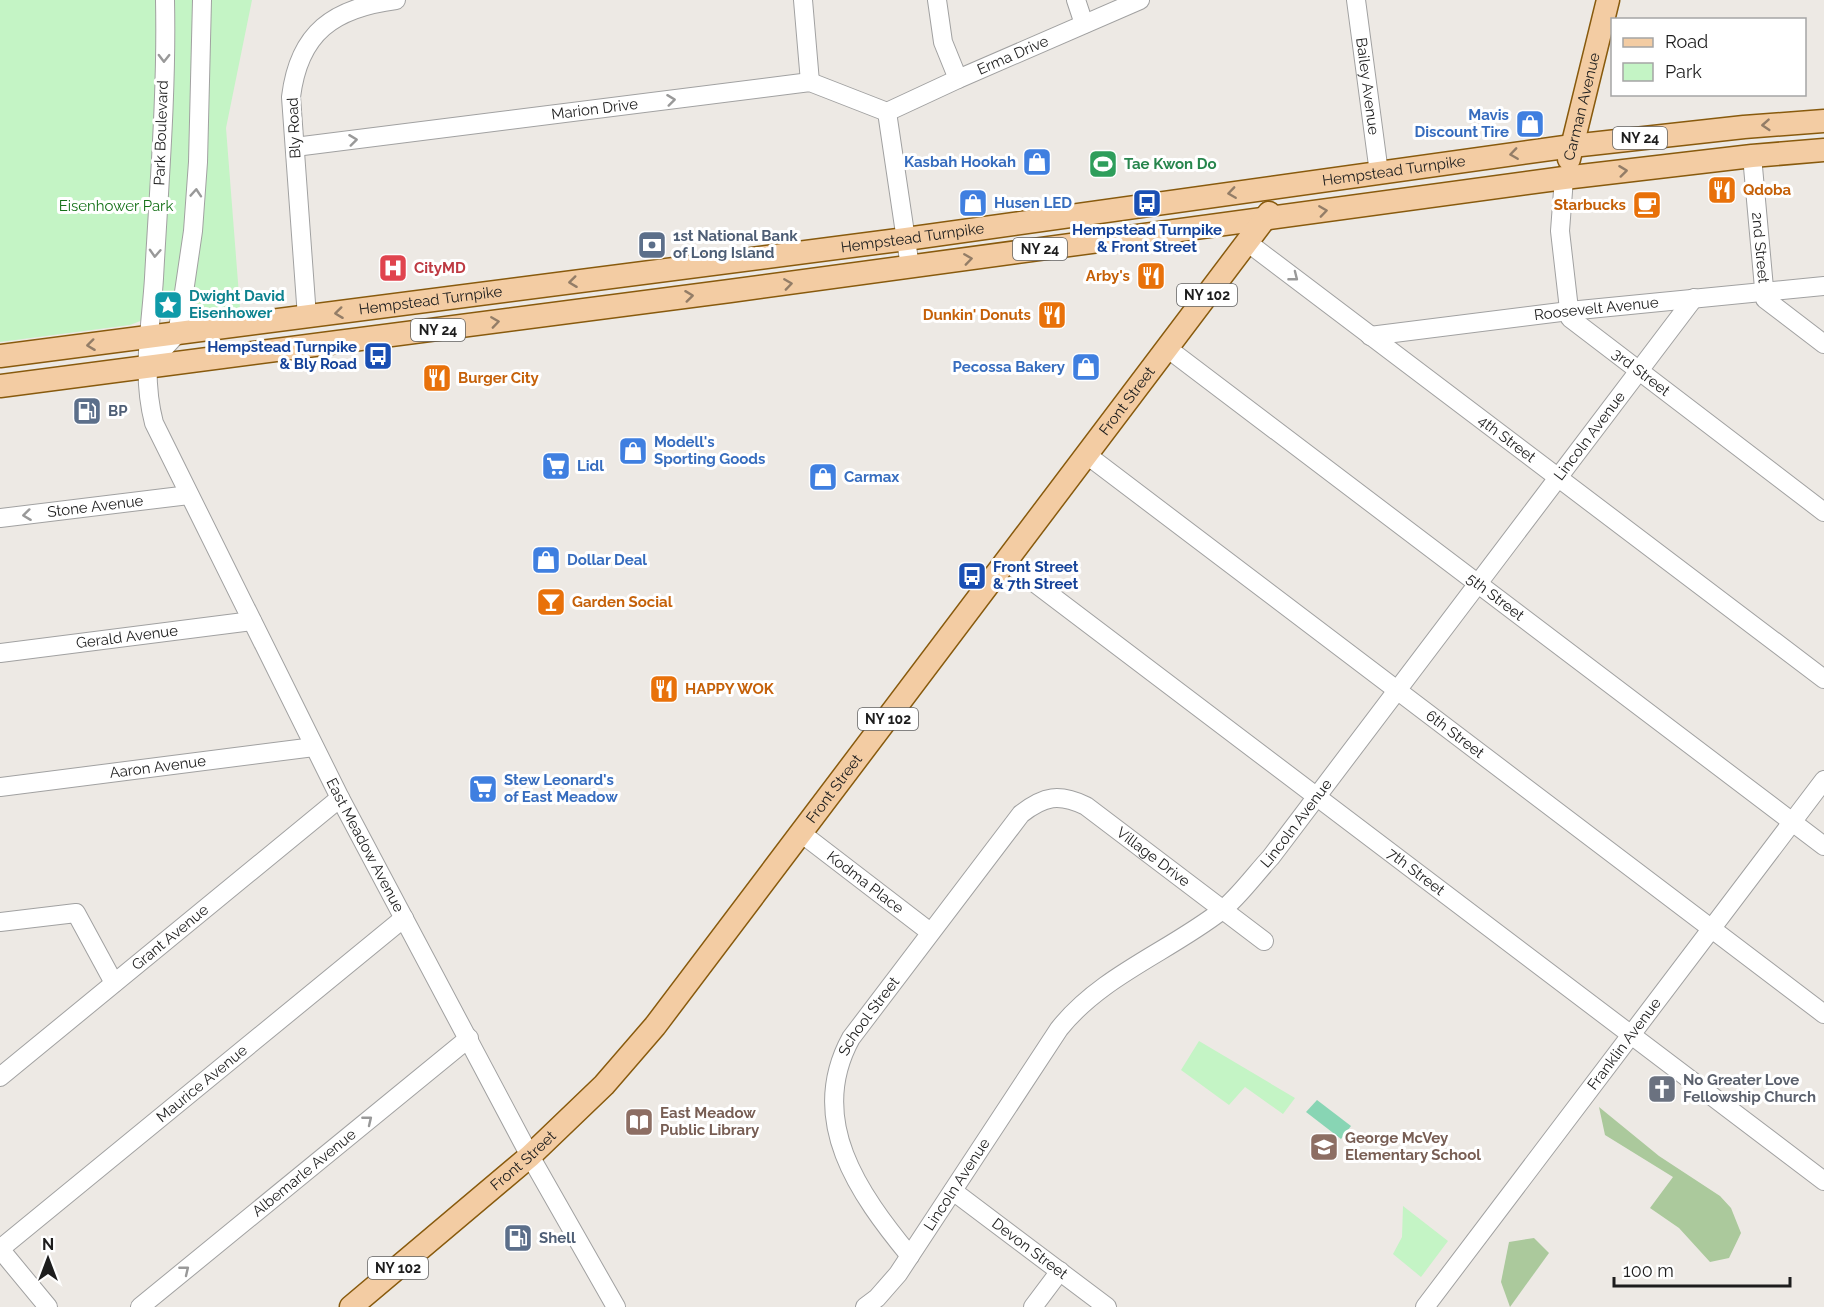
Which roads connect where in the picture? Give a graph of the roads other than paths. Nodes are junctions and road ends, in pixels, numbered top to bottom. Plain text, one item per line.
1 (165, 0) edge
2 (202, 0) edge
3 (396, 0) edge
4 (803, 0) edge
5 (937, 0) edge
6 (1076, 0) edge
7 (1140, 0) edge
8 (1356, 0) edge
9 (1608, 0) edge
10 (1084, 24) junction
11 (958, 79) junction
12 (810, 82) junction
13 (887, 112) junction
14 (1824, 121) edge
15 (1572, 146) junction
16 (295, 147) junction
17 (1824, 150) edge
18 (1752, 156) junction
19 (1379, 173) junction
20 (1564, 178) junction
21 (1289, 185) junction
22 (1265, 219) junction
23 (906, 239) junction
24 (1247, 242) junction
25 (910, 267) junction
26 (1824, 286) edge
27 (1765, 291) junction
28 (1694, 298) junction
29 (1569, 311) junction
30 (307, 317) junction
31 (177, 334) junction
32 (1370, 336) junction
33 (149, 337) junction
34 (1824, 344) edge
35 (1167, 348) junction
36 (0, 356) edge
37 (146, 368) junction
38 (1639, 371) junction
39 (0, 386) edge
40 (1087, 455) junction
41 (1558, 478) junction
42 (189, 495) junction
43 (1824, 512) edge
44 (0, 518) edge
45 (1007, 562) junction
46 (1478, 584) junction
47 (252, 621) junction
48 (0, 653) edge
49 (1824, 679) edge
50 (1397, 690) junction
51 (314, 747) junction
52 (1824, 780) edge
53 (0, 787) edge
54 (1317, 796) junction
55 (340, 798) junction
56 (1035, 803) joint
57 (1792, 822) junction
58 (801, 833) junction
59 (1824, 846) edge
60 (1223, 910) junction
61 (404, 918) junction
62 (0, 922) edge
63 (1711, 929) junction
64 (930, 932) junction
65 (1264, 941) dead end
66 (114, 983) junction
67 (1824, 1014) edge
68 (1631, 1035) junction
69 (469, 1038) junction
70 (0, 1077) edge
71 (530, 1156) junction
72 (1824, 1182) edge
73 (953, 1191) junction
74 (0, 1249) edge
75 (910, 1257) junction
76 (1060, 1271) junction
77 (48, 1307) edge
78 (140, 1307) edge
79 (351, 1307) edge
80 (616, 1307) edge
81 (865, 1307) edge
82 (1033, 1307) edge
83 (1107, 1307) edge
84 (1425, 1307) edge

1 -> 33 street, Park Boulevard
31 -> 2 street
3 - 16 street, Bly Road
4 - 12 street
5 - 11 street
6 - 10 street
7 - 10 street, Erma Drive
8 - 19 street, Bailey Avenue
9 - 15 main road, Carman Avenue
10 - 11 street, Erma Drive
11 - 13 street, Erma Drive
12 - 13 street, Marion Drive
16 -> 12 street, Marion Drive
13 - 23 street
14 -> 15 main road, Hempstead Turnpike / NY 24
15 -> 19 main road, Hempstead Turnpike / NY 24
15 - 20 main road, Carman Avenue
16 - 30 street, Bly Road
17 - 18 main road, Hempstead Turnpike / NY 24
20 -> 18 main road, Hempstead Turnpike / NY 24
18 - 27 street, 2nd Street
19 - 21 main road, Hempstead Turnpike / NY 24
22 -> 20 main road, Hempstead Turnpike / NY 24
20 - 29 street
21 - 22 main road, Front Street
21 -> 23 main road, Hempstead Turnpike / NY 24
22 - 24 main road, Front Street / NY 102
25 -> 22 main road, Hempstead Turnpike / NY 24
23 - 25 street
23 -> 30 main road, Hempstead Turnpike / NY 24
24 -> 32 street, 4th Street
24 - 35 main road, Front Street / NY 102
37 -> 25 main road, Hempstead Turnpike / NY 24
26 - 27 street, Roosevelt Avenue
27 - 28 street, Roosevelt Avenue
27 - 34 street, 2nd Street
28 - 29 street, Roosevelt Avenue
28 - 38 street, Lincoln Avenue
29 - 32 street, Roosevelt Avenue
29 - 38 street, 3rd Street
30 - 31 main road, Hempstead Turnpike / NY 24
31 - 33 main road, Hempstead Turnpike / NY 24
31 - 37 street
32 - 41 street, 4th Street
33 -> 36 main road, Hempstead Turnpike / NY 24
33 - 37 street, East Meadow Avenue
35 - 40 main road, Front Street / NY 102
35 - 46 street, 5th Street
37 - 39 main road, Hempstead Turnpike / NY 24
37 - 42 street, East Meadow Avenue
38 - 41 street, Lincoln Avenue
38 - 43 street, 3rd Street
40 - 45 main road, Front Street / NY 102
40 - 50 street, 6th Street
41 - 46 street, Lincoln Avenue
41 - 49 street, 4th Street
42 -> 44 street, Stone Avenue
42 - 47 street, East Meadow Avenue
45 - 54 street, 7th Street
45 - 58 main road, Front Street / NY 102
46 - 50 street, Lincoln Avenue
46 - 57 street, 5th Street
47 - 48 street, Gerald Avenue
47 - 51 street, East Meadow Avenue
50 - 54 street, Lincoln Avenue
50 - 63 street, 6th Street
51 - 53 street, Aaron Avenue
51 - 55 street, East Meadow Avenue
52 - 57 street, Franklin Avenue
54 - 60 street, Lincoln Avenue
54 - 68 street, 7th Street
55 - 61 street, East Meadow Avenue
55 - 66 street, Grant Avenue
56 - 60 street, Village Drive
56 - 64 street, School Street
57 - 59 street, 5th Street
57 - 63 street, Franklin Avenue
58 - 64 street, Kodma Place
58 - 71 main road, Front Street / NY 102
60 - 65 street, Village Drive
60 - 73 street, Lincoln Avenue
61 - 69 street, East Meadow Avenue
61 - 74 street, Maurice Avenue
62 - 66 street
63 - 67 street, 6th Street
63 - 68 street, Franklin Avenue
64 - 75 street, School Street
66 - 70 street, Grant Avenue
68 - 72 street, 7th Street
68 - 84 street, Franklin Avenue
69 - 71 street, East Meadow Avenue
78 -> 69 street, Albemarle Avenue
71 - 79 main road, Front Street / NY 102
71 - 80 street, East Meadow Avenue
73 - 75 street, Lincoln Avenue
73 - 76 street, Devon Street
74 - 77 street
75 - 81 street, Lincoln Avenue
76 - 82 street
76 - 83 street, Devon Street

